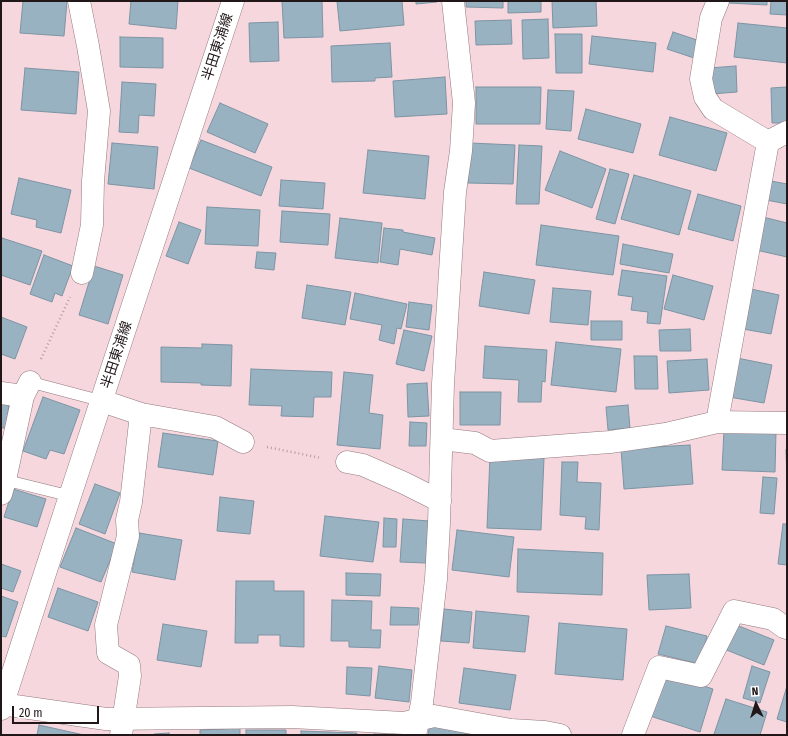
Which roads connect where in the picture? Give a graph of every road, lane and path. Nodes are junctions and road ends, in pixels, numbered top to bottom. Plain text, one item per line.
1 (79, 1) edge
2 (233, 1) edge
3 (453, 1) edge
4 (718, 1) edge
5 (787, 132) edge
6 (768, 142) junction
7 (82, 273) joint
8 (26, 389) junction
9 (1, 393) edge
10 (102, 401) junction
11 (142, 414) junction
12 (717, 422) junction
13 (787, 423) edge
14 (442, 439) junction
15 (243, 442) joint
16 (347, 462) joint
17 (3, 487) edge
18 (70, 496) junction
19 (440, 501) junction
20 (787, 628) edge
21 (1, 706) edge
22 (122, 727) edge
23 (417, 727) edge
24 (560, 735) edge
25 (632, 735) edge

1 - 7 street
2 - 10 street, 半田東浦線
3 - 14 street
4 - 6 street
5 - 6 street
6 - 12 street
7 - 8 path
8 - 9 street
8 - 10 lane
8 - 17 street
10 - 11 street
10 - 18 street, 半田東浦線
11 - 15 street
11 - 22 street
12 - 13 street
12 - 14 street
14 - 19 street
15 - 16 path
16 - 19 street
17 - 18 lane
18 - 21 street, 半田東浦線
19 - 23 street
20 - 25 street
21 - 22 street
22 - 23 street
23 - 24 street

